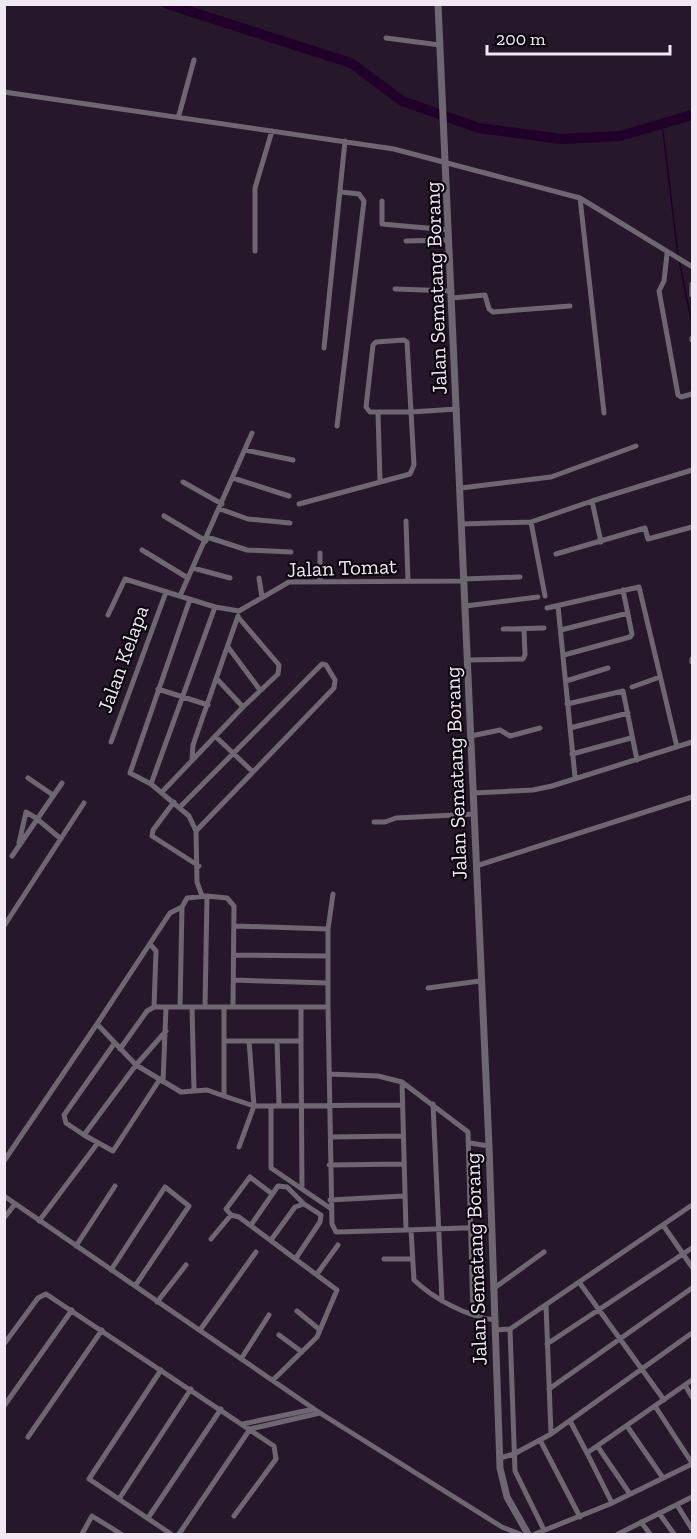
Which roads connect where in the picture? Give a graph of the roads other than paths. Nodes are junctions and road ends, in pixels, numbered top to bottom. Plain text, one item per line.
1 (438, 4) edge
2 (386, 38) dead end
3 (435, 45) junction
4 (194, 60) dead end
5 (4, 92) edge
6 (179, 115) junction
7 (272, 130) junction
8 (345, 141) junction
9 (447, 165) junction
10 (341, 192) junction
11 (580, 198) junction
12 (382, 201) dead end
13 (449, 230) junction
14 (449, 240) junction
15 (406, 241) dead end
16 (255, 252) dead end
17 (667, 254) junction
18 (690, 266) edge
19 (693, 284) edge
20 (395, 289) dead end
21 (452, 294) junction
22 (693, 295) edge
23 (570, 306) dead end
24 (324, 348) dead end
25 (693, 394) edge
26 (457, 409) junction
27 (411, 412) junction
28 (378, 413) junction
29 (604, 413) dead end
30 (337, 426) dead end
31 (252, 433) dead end
32 (636, 446) dead end
33 (245, 450) junction
34 (293, 460) dead end
35 (693, 470) edge
36 (233, 478) junction
37 (380, 480) junction
38 (183, 482) dead end
39 (461, 488) junction
40 (289, 496) dead end
41 (591, 501) junction
42 (299, 504) dead end
43 (221, 506) junction
44 (164, 516) dead end
45 (406, 521) dead end
46 (531, 522) junction
47 (290, 523) dead end
48 (461, 524) junction
49 (693, 527) edge
50 (206, 539) junction
51 (601, 542) junction
52 (142, 550) dead end
53 (291, 552) dead end
54 (320, 553) dead end
55 (556, 554) dead end
56 (193, 568) junction
57 (520, 577) dead end
58 (188, 578) junction
59 (230, 578) dead end
60 (259, 578) dead end
61 (464, 580) junction
62 (320, 581) junction
63 (408, 581) junction
64 (622, 590) junction
65 (165, 592) junction
66 (180, 596) junction
67 (545, 596) dead end
68 (262, 597) junction
69 (538, 597) dead end
70 (190, 599) junction
71 (465, 606) junction
72 (558, 606) junction
73 (215, 607) junction
74 (547, 608) dead end
75 (628, 613) junction
76 (239, 614) junction
77 (108, 615) dead end
78 (544, 628) dead end
79 (502, 629) dead end
80 (524, 629) junction
81 (561, 630) junction
82 (228, 647) junction
83 (564, 655) junction
84 (468, 660) junction
85 (608, 668) dead end
86 (660, 677) junction
87 (217, 679) junction
88 (566, 681) junction
89 (632, 687) dead end
90 (158, 689) junction
91 (260, 690) junction
92 (184, 696) junction
93 (567, 704) junction
94 (208, 705) junction
95 (243, 707) junction
96 (628, 713) junction
97 (540, 728) dead end
98 (570, 728) junction
99 (215, 736) junction
100 (471, 736) junction
101 (631, 738) junction
102 (112, 740) dead end
103 (693, 742) edge
104 (677, 747) junction
105 (232, 754) junction
106 (572, 754) junction
107 (192, 759) junction
108 (637, 759) junction
109 (253, 772) junction
110 (575, 777) junction
111 (28, 778) dead end
112 (62, 783) dead end
113 (151, 784) junction
114 (162, 792) junction
115 (473, 793) junction
116 (53, 795) junction
117 (693, 797) edge
118 (84, 802) dead end
119 (174, 802) junction
120 (180, 807) junction
121 (468, 814) junction
122 (36, 818) junction
123 (374, 822) dead end
124 (196, 831) junction
125 (61, 839) junction
126 (18, 845) junction
127 (12, 856) dead end
128 (199, 866) junction
129 (476, 866) junction
130 (333, 894) dead end
131 (204, 896) junction
132 (182, 907) junction
133 (4, 926) edge
134 (236, 926) junction
135 (328, 928) junction
136 (150, 944) junction
137 (234, 955) junction
138 (328, 956) junction
139 (234, 980) junction
140 (480, 981) junction
141 (328, 983) junction
142 (428, 988) dead end
143 (154, 1006) junction
144 (192, 1006) junction
145 (166, 1007) junction
146 (180, 1007) junction
147 (205, 1007) junction
148 (224, 1007) junction
149 (233, 1007) junction
150 (301, 1007) junction
151 (328, 1007) junction
152 (97, 1024) junction
153 (166, 1031) junction
154 (225, 1041) junction
155 (249, 1041) junction
156 (277, 1041) junction
157 (301, 1041) junction
158 (114, 1044) junction
159 (120, 1049) junction
160 (136, 1065) junction
161 (329, 1074) junction
162 (162, 1081) junction
163 (402, 1082) junction
164 (194, 1090) junction
165 (224, 1096) junction
166 (302, 1104) junction
167 (433, 1104) junction
168 (279, 1105) junction
169 (254, 1106) junction
170 (272, 1106) junction
171 (330, 1106) junction
172 (401, 1106) junction
173 (84, 1135) junction
174 (402, 1136) junction
175 (331, 1137) junction
176 (472, 1143) junction
177 (97, 1144) junction
178 (486, 1145) junction
179 (240, 1147) dead end
180 (4, 1161) edge
181 (404, 1164) junction
182 (329, 1165) junction
183 (115, 1186) dead end
184 (302, 1189) junction
185 (271, 1193) junction
186 (4, 1196) edge
187 (404, 1196) junction
188 (330, 1200) junction
189 (15, 1204) junction
190 (304, 1204) junction
191 (693, 1204) edge
192 (330, 1208) junction
193 (231, 1215) junction
194 (4, 1218) edge
195 (39, 1221) junction
196 (251, 1225) junction
197 (663, 1225) junction
198 (474, 1227) junction
199 (488, 1227) junction
200 (441, 1229) junction
201 (409, 1230) junction
202 (211, 1239) dead end
203 (271, 1240) junction
204 (338, 1245) dead end
205 (76, 1246) junction
206 (693, 1248) edge
207 (256, 1252) dead end
208 (544, 1252) dead end
209 (684, 1254) junction
210 (296, 1258) junction
211 (384, 1259) dead end
212 (411, 1259) junction
213 (186, 1265) dead end
214 (693, 1267) edge
215 (111, 1270) junction
216 (317, 1274) junction
217 (579, 1282) junction
218 (135, 1286) junction
219 (693, 1288) edge
220 (493, 1289) junction
221 (442, 1301) junction
222 (158, 1302) junction
223 (546, 1305) junction
224 (599, 1309) junction
225 (72, 1310) junction
226 (297, 1311) dead end
227 (269, 1316) dead end
228 (477, 1316) junction
229 (492, 1320) junction
230 (510, 1329) junction
231 (102, 1330) junction
232 (200, 1330) junction
233 (320, 1330) junction
234 (495, 1330) junction
235 (693, 1334) edge
236 (279, 1335) dead end
237 (620, 1339) junction
238 (4, 1344) edge
239 (547, 1344) junction
240 (302, 1352) junction
241 (242, 1359) junction
242 (162, 1370) junction
243 (641, 1370) junction
244 (273, 1380) junction
245 (693, 1380) edge
246 (685, 1385) junction
247 (191, 1389) junction
248 (549, 1389) junction
249 (693, 1397) edge
250 (664, 1400) junction
251 (4, 1406) edge
252 (655, 1407) junction
253 (221, 1409) junction
254 (314, 1409) junction
255 (320, 1413) junction
256 (570, 1421) junction
257 (243, 1424) junction
258 (627, 1426) junction
259 (250, 1429) junction
260 (551, 1434) junction
261 (28, 1437) dead end
262 (540, 1440) junction
263 (598, 1446) junction
264 (587, 1453) junction
265 (514, 1454) junction
266 (500, 1458) junction
267 (693, 1464) edge
268 (663, 1478) junction
269 (630, 1494) junction
270 (692, 1498) edge
271 (119, 1499) junction
272 (612, 1503) junction
273 (677, 1505) junction
274 (659, 1513) junction
275 (234, 1516) dead end
276 (580, 1517) junction
277 (148, 1518) junction
278 (641, 1522) junction
279 (693, 1529) edge
280 (544, 1530) junction
281 (113, 1533) edge
282 (621, 1533) edge
283 (82, 1534) edge
284 (121, 1534) edge
285 (171, 1534) edge
286 (179, 1534) edge
287 (520, 1534) edge
288 (528, 1534) edge
289 (536, 1534) edge
290 (650, 1534) edge
291 (674, 1534) edge

1 - 3 street, Jalan Sematang Borang
2 - 3 street
3 - 9 street, Jalan Sematang Borang
4 - 6 street
5 - 6 street
6 - 7 street
7 - 8 street
7 - 16 street
8 - 9 street
8 - 10 street
9 - 11 street
9 - 13 street, Jalan Sematang Borang
10 - 24 street
10 - 30 street
11 - 17 street
11 - 29 street
12 - 13 street
13 - 14 street, Jalan Sematang Borang
14 - 15 street
14 - 21 street, Jalan Sematang Borang
17 - 18 street
17 - 25 street
19 - 22 street
20 - 21 street
21 - 23 street
21 - 26 street, Jalan Sematang Borang
26 - 27 street
26 - 39 street, Jalan Sematang Borang
27 - 28 street
27 - 28 street
27 - 37 street
28 - 37 street
31 - 33 street
32 - 39 street
33 - 34 street
33 - 36 street
35 - 41 street
36 - 40 street
36 - 43 street
37 - 42 street
38 - 43 street
39 - 48 street, Jalan Sematang Borang
41 - 46 street
41 - 51 street
43 - 47 street
43 - 50 street
44 - 50 street
45 - 63 street
46 - 48 street
46 - 67 street
48 - 61 street, Jalan Sematang Borang
49 - 51 street
50 - 53 street
50 - 56 street
51 - 55 street
52 - 58 street
54 - 62 street
56 - 58 street
56 - 59 street
57 - 61 street, Jalan Tomat
58 - 66 street
60 - 68 street
61 - 63 street, Jalan Tomat
61 - 71 street, Jalan Sematang Borang
62 - 63 street, Jalan Tomat
62 - 68 street, Jalan Tomat
64 - 72 street
64 - 75 street
64 - 86 street
65 - 66 street
65 - 77 street
65 - 102 street, Jalan Kelapa
66 - 70 street
68 - 76 street, Jalan Tomat
69 - 71 street
70 - 73 street
70 - 90 street
71 - 84 street, Jalan Sematang Borang
72 - 74 street
72 - 81 street
73 - 76 street
73 - 92 street
75 - 81 street
75 - 83 street
76 - 82 street
76 - 91 street
78 - 80 street
79 - 80 street
80 - 84 street
81 - 83 street
82 - 87 street
82 - 91 street
83 - 88 street
84 - 100 street, Jalan Sematang Borang
85 - 88 street
86 - 89 street
86 - 104 street
87 - 94 street
87 - 95 street
88 - 93 street
90 - 92 street
90 - 113 street
91 - 95 street
92 - 94 street
92 - 113 street
93 - 96 street
93 - 98 street
94 - 107 street
95 - 99 street
96 - 98 street
96 - 101 street
97 - 100 street
98 - 106 street
99 - 105 street
99 - 107 street
100 - 115 street, Jalan Sematang Borang
101 - 106 street
101 - 108 street
103 - 104 street
104 - 108 street
105 - 109 street
105 - 109 street
105 - 120 street
106 - 110 street
107 - 114 street
108 - 110 street
109 - 124 street
110 - 115 street
111 - 116 street
112 - 116 street
113 - 114 street
114 - 119 street
115 - 121 street, Jalan Sematang Borang
116 - 122 street
117 - 129 street
118 - 125 street
119 - 120 street
119 - 128 street
120 - 124 street
121 - 123 street
121 - 129 street, Jalan Sematang Borang
122 - 125 street
122 - 126 street
122 - 126 street
124 - 128 street
125 - 133 street
126 - 127 street
128 - 131 street
129 - 140 street, Jalan Sematang Borang
130 - 135 street
131 - 132 street
131 - 134 street
131 - 147 street
132 - 136 street
132 - 146 street
134 - 135 street
134 - 137 street
135 - 138 street
136 - 143 street
136 - 152 street
137 - 138 street
137 - 139 street
138 - 141 street
139 - 141 street
139 - 149 street
140 - 142 street
140 - 178 street, Jalan Sematang Borang
141 - 151 street
143 - 145 street
143 - 159 street
144 - 146 street
144 - 147 street
144 - 164 street
145 - 146 street
145 - 153 street
147 - 148 street
148 - 149 street
148 - 154 street
149 - 150 street
150 - 151 street
150 - 157 street
151 - 161 street
152 - 158 street
152 - 180 street
153 - 160 street
153 - 162 street
154 - 155 street
154 - 165 street
155 - 156 street
155 - 169 street
156 - 157 street
156 - 168 street
157 - 166 street
158 - 159 street
158 - 173 street
159 - 160 street
160 - 162 street
160 - 173 street
161 - 163 street
161 - 171 street
162 - 164 street
162 - 177 street
163 - 167 street
163 - 172 street
164 - 165 street
165 - 169 street
166 - 168 street
166 - 171 street
166 - 184 street
167 - 176 street
167 - 200 street
168 - 170 street
169 - 170 street
169 - 179 street
170 - 184 street
171 - 172 street
171 - 175 street
172 - 174 street
173 - 177 street
174 - 175 street
174 - 181 street
175 - 182 street
176 - 178 street
176 - 198 street
177 - 195 street
178 - 199 street, Jalan Sematang Borang
181 - 182 street
181 - 187 street
182 - 188 street
183 - 205 street
184 - 192 street
185 - 190 street
185 - 193 street
185 - 196 street
186 - 189 street
187 - 188 street
187 - 201 street
188 - 192 street
189 - 194 street
189 - 195 street
190 - 203 street
190 - 210 street
191 - 197 street
192 - 201 street
193 - 196 street
193 - 202 street
195 - 205 street
196 - 203 street
197 - 209 street
197 - 217 street
198 - 199 street
198 - 200 street
198 - 228 street
199 - 220 street, Jalan Sematang Borang
200 - 201 street
200 - 221 street
201 - 212 street
203 - 210 street
204 - 216 street
205 - 215 street
206 - 209 street
207 - 232 street
208 - 220 street
209 - 214 street
209 - 224 street
210 - 216 street
211 - 212 street
212 - 221 street
213 - 222 street
215 - 218 street
215 - 218 street
216 - 233 street
217 - 223 street
217 - 224 street
218 - 222 street
219 - 237 street
220 - 229 street, Jalan Sematang Borang
221 - 228 street
222 - 232 street
223 - 230 street
223 - 239 street
224 - 237 street
224 - 239 street
225 - 231 street
225 - 238 street
225 - 251 street
226 - 233 street
227 - 241 street
228 - 229 street
229 - 234 street, Jalan Sematang Borang
230 - 234 street
230 - 265 street
231 - 242 street
231 - 261 street
232 - 241 street
233 - 240 street
234 - 266 street, Jalan Sematang Borang
235 - 243 street
236 - 240 street
237 - 243 street
237 - 248 street
239 - 248 street
240 - 244 street
241 - 244 street
242 - 247 street
242 - 271 street
243 - 250 street
243 - 256 street
244 - 254 street
245 - 246 street
246 - 249 street
246 - 250 street
247 - 253 street
247 - 271 street
248 - 260 street
250 - 252 street
252 - 258 street
252 - 267 street
253 - 257 street
253 - 277 street
254 - 255 street
254 - 257 street
255 - 259 street
255 - 287 street
256 - 260 street
256 - 264 street
257 - 259 street
258 - 263 street
258 - 268 street
259 - 275 street
259 - 286 street
260 - 262 street
262 - 265 street
262 - 276 street
263 - 264 street
263 - 269 street
264 - 272 street
265 - 266 street
265 - 280 street
266 - 288 street, Jalan Sematang Borang
267 - 268 street
268 - 269 street
269 - 272 street
270 - 273 street
271 - 277 street
272 - 276 street
273 - 274 street
273 - 279 street
274 - 278 street
274 - 291 street
276 - 280 street
277 - 285 street
278 - 282 street
278 - 290 street
280 - 289 street
281 - 283 street
281 - 284 street

